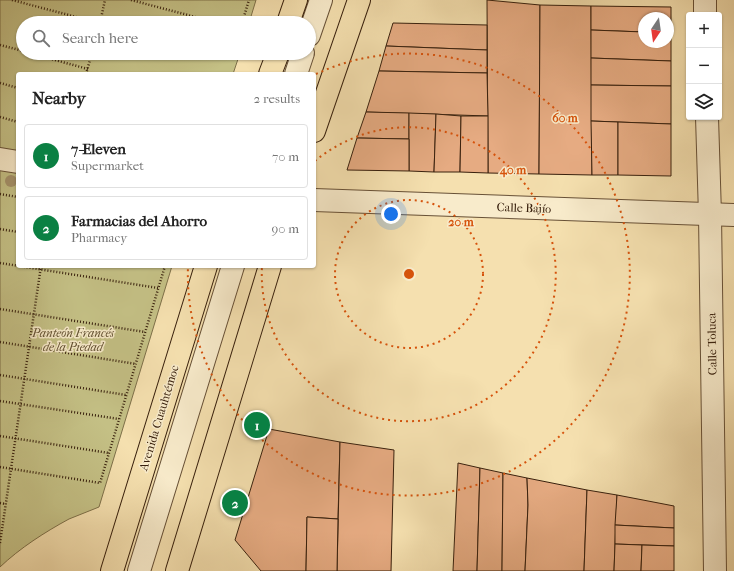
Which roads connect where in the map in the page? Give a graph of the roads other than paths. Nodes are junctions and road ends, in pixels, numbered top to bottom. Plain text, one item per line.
1 (296, 0) edge
2 (321, 0) edge
3 (359, 0) edge
4 (705, 0) edge
5 (705, 12) edge
6 (290, 16) edge
7 (316, 16) edge
8 (275, 60) edge
9 (301, 60) edge
10 (271, 72) edge
11 (297, 72) edge
12 (707, 120) edge
13 (316, 125) edge
14 (0, 158) edge
15 (16, 162) edge
16 (316, 200) edge
17 (710, 215) junction
18 (734, 215) edge
19 (205, 268) edge
20 (232, 268) edge
21 (269, 268) edge
22 (112, 571) edge
23 (139, 571) edge
24 (177, 571) edge
25 (715, 571) edge

1 - 6 main road
2 - 7 street
3 - 13 main road
4 - 5 street
8 - 10 main road
9 - 11 street
12 - 17 street, Calle Toluca
14 - 15 street
16 - 17 street, Calle Bajío
17 - 18 street, Calle Bajío
17 - 25 street, Calle Toluca
19 - 22 main road, Avenida Cuauhtémoc
20 - 23 street
21 - 24 main road

